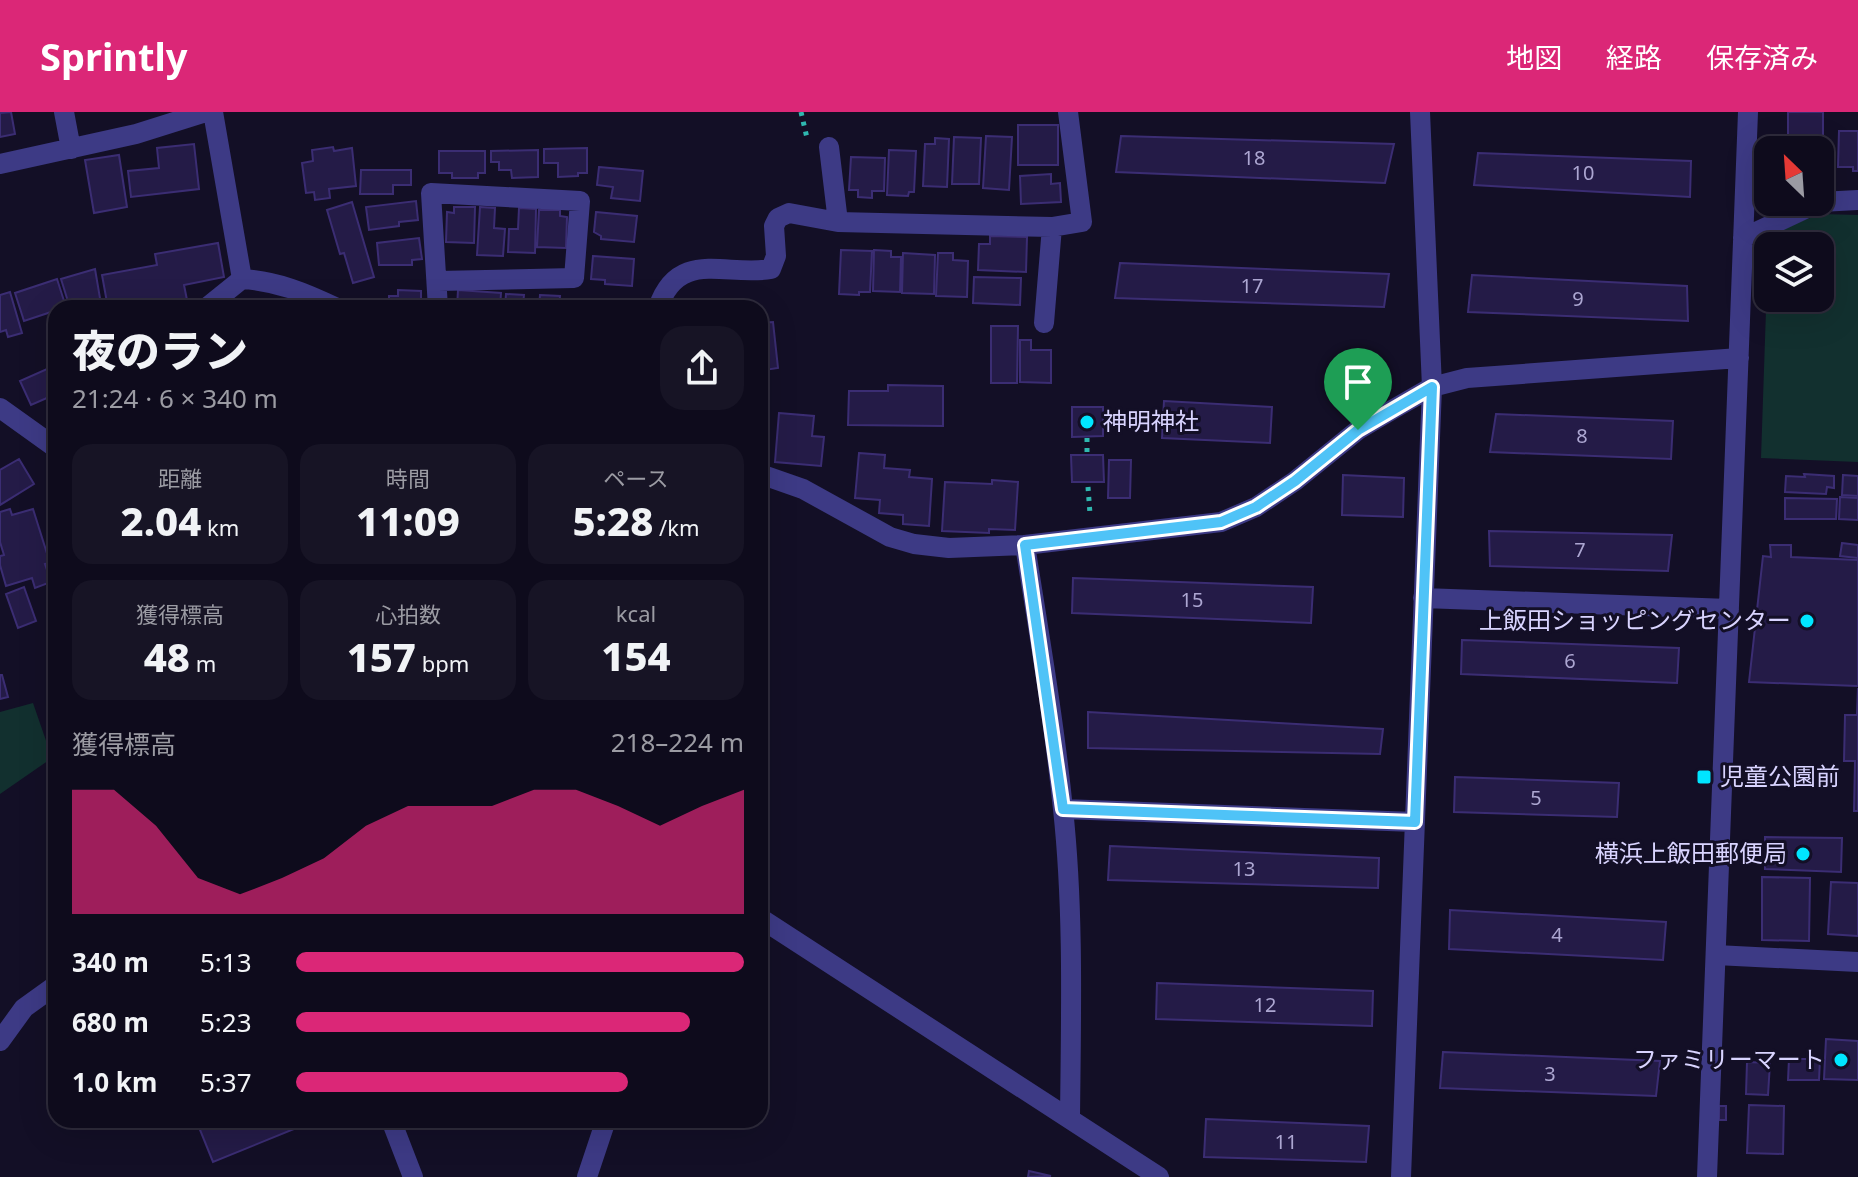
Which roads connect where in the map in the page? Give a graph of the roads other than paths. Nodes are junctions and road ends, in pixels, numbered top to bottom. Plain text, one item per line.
1 (64, 112) edge
2 (206, 112) edge
3 (213, 112) edge
4 (1068, 112) edge
5 (1420, 112) edge
6 (1737, 112) edge
7 (1748, 112) edge
8 (829, 147) dead end
9 (71, 149) junction
10 (0, 164) edge
11 (1858, 200) edge
12 (1834, 201) edge
13 (1790, 216) edge
14 (838, 222) junction
15 (1052, 227) junction
16 (1743, 238) junction
17 (242, 279) junction
18 (438, 281) junction
19 (216, 300) edge
20 (319, 300) edge
21 (438, 300) edge
22 (661, 300) edge
23 (1044, 323) dead end
24 (1739, 358) junction
25 (1432, 387) junction
26 (0, 408) edge
27 (48, 442) edge
28 (768, 477) edge
29 (1025, 545) junction
30 (1423, 598) junction
31 (1729, 609) junction
32 (1063, 809) junction
33 (1415, 822) junction
34 (768, 923) edge
35 (1716, 955) junction
36 (1858, 962) edge
37 (48, 991) edge
38 (0, 1041) edge
39 (1070, 1118) junction
40 (394, 1128) edge
41 (603, 1128) edge
42 (413, 1177) edge
43 (587, 1177) edge
44 (1159, 1177) edge
45 (1401, 1177) edge
46 (1707, 1177) edge

1 - 9 street
2 - 9 street
3 - 17 street
4 - 15 street
5 - 25 street
6 - 7 street
7 - 16 street
8 - 14 street
9 - 10 street
11 - 12 street
13 - 16 street
14 - 15 street
14 - 22 street
15 - 23 street
16 - 24 street
17 - 19 street
17 - 20 street
18 - 18 street
18 - 21 street
24 - 25 street
24 - 31 street
25 - 29 street
25 - 30 street
26 - 27 street
28 - 29 street
29 - 32 street
30 - 31 street
30 - 33 street
31 - 35 street
32 - 33 street
32 - 39 street
33 - 45 street
34 - 39 street
35 - 36 street
35 - 46 street
37 - 38 street
39 - 44 street
40 - 42 street
41 - 43 street

